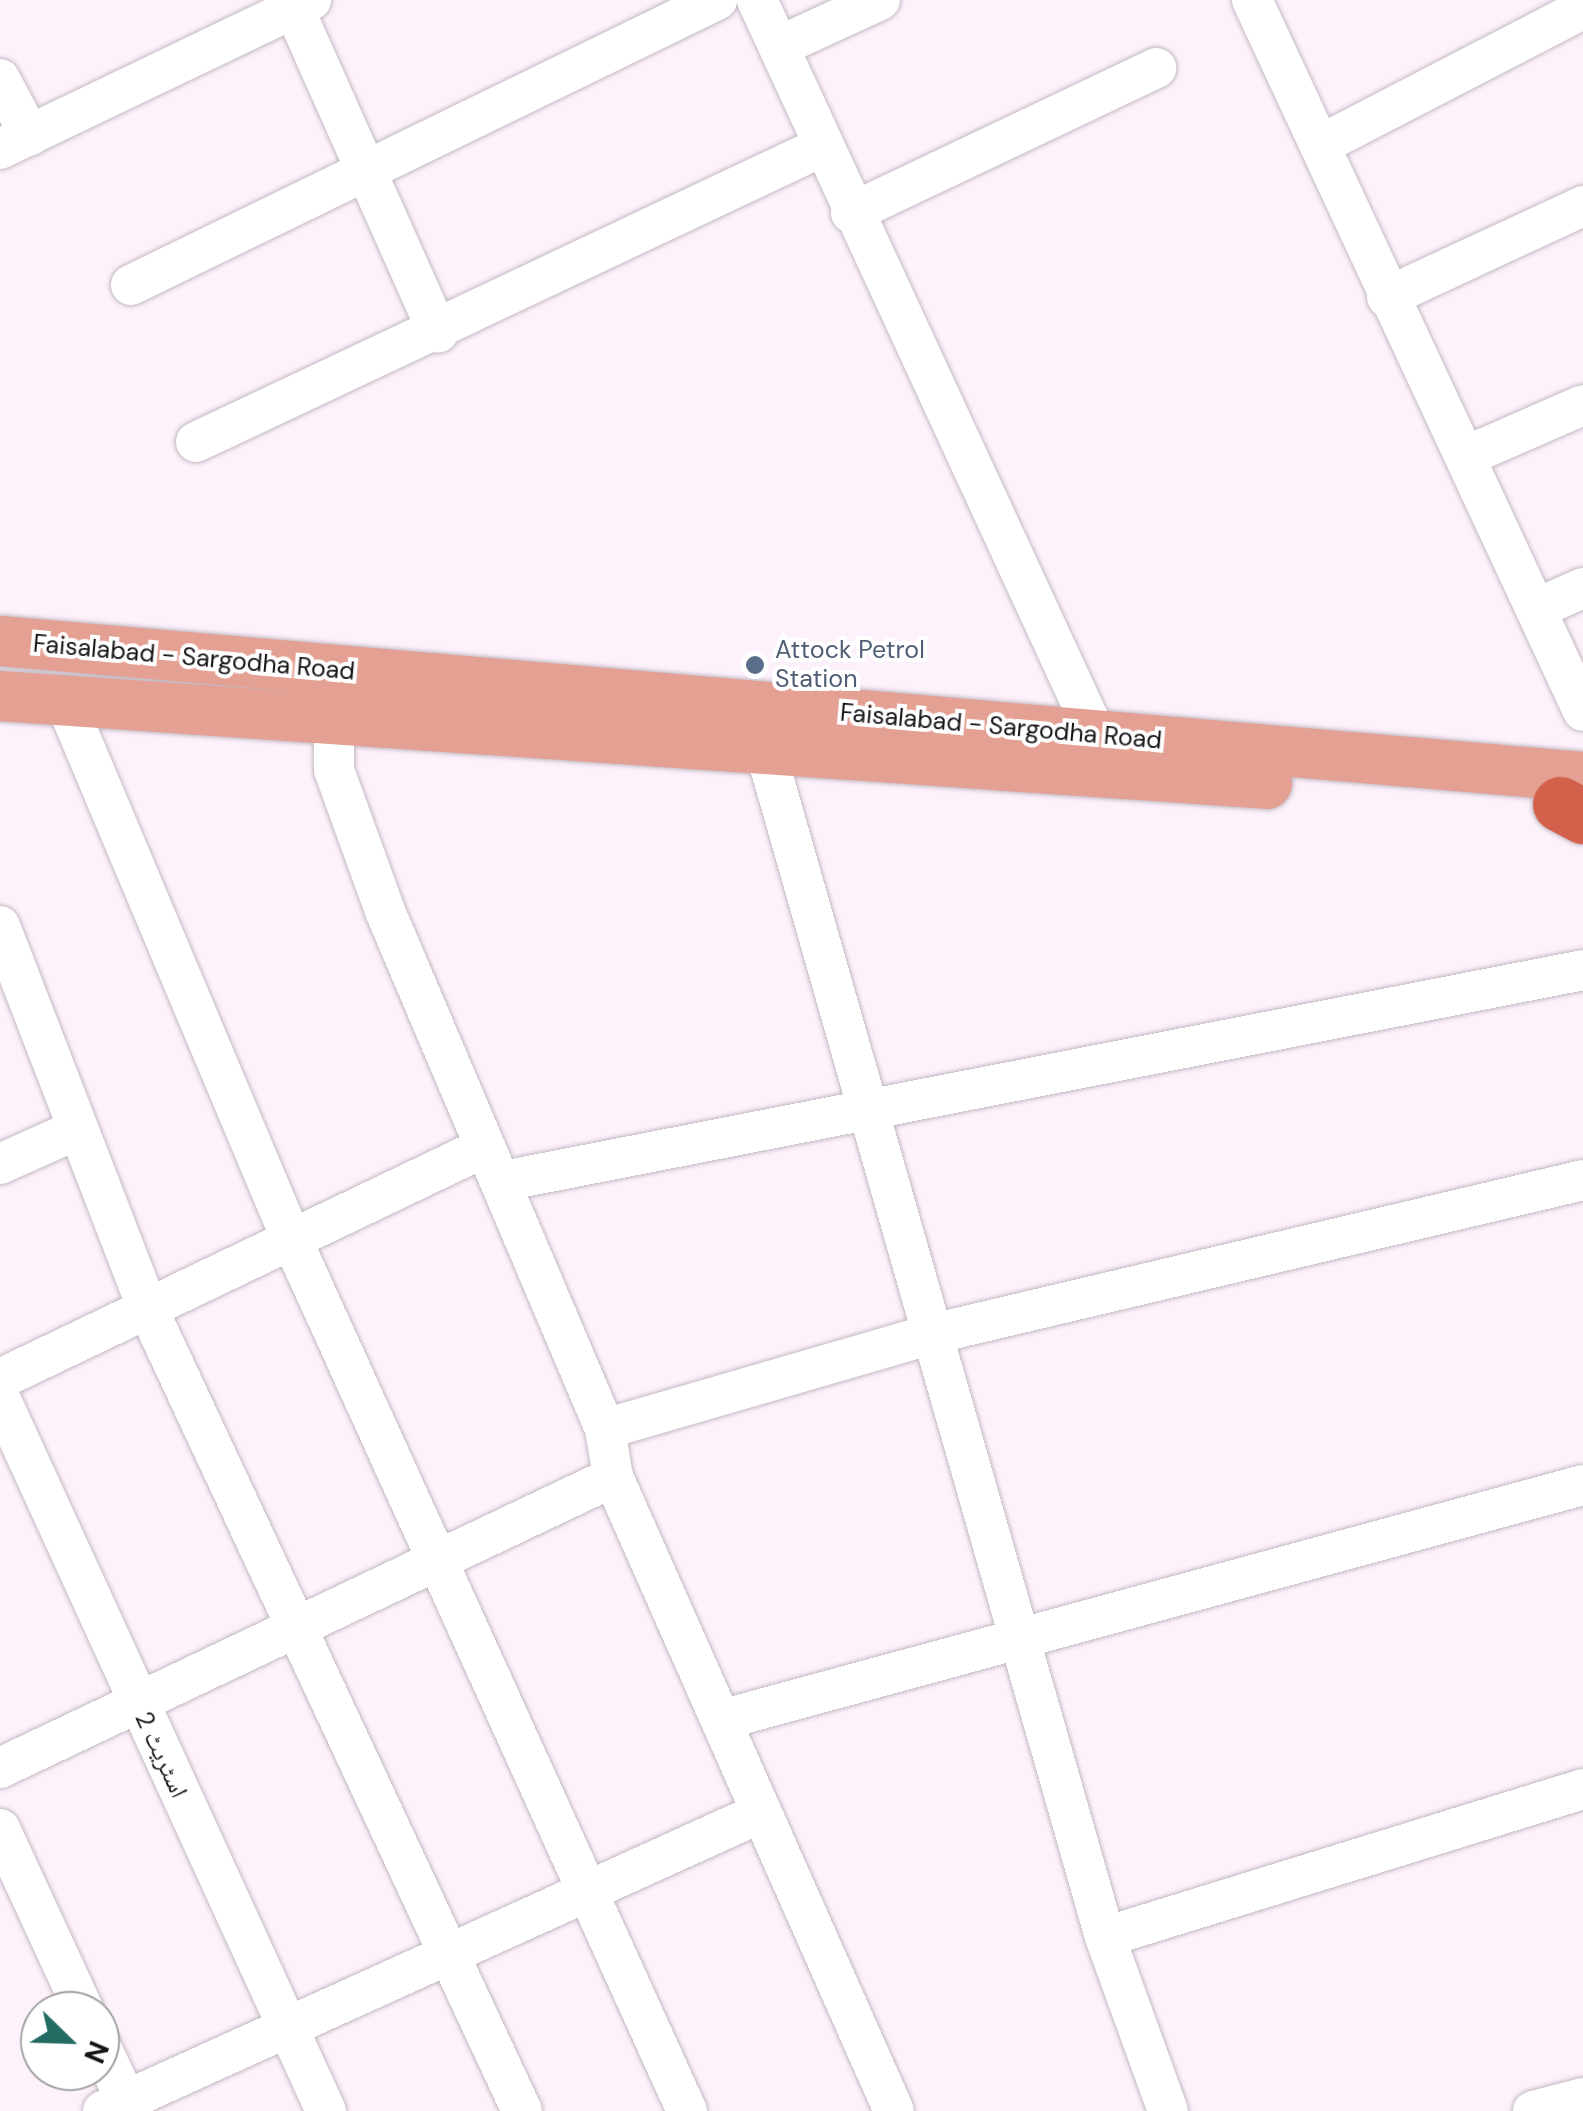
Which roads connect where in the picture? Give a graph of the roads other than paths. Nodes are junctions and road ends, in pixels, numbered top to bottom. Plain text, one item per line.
1 (717, 0) edge
2 (757, 0) edge
3 (880, 0) edge
4 (1252, 0) edge
5 (298, 3) edge
6 (1574, 19) edge
7 (780, 46) junction
8 (1156, 68) dead end
9 (0, 79) edge
10 (15, 143) edge
11 (1324, 143) junction
12 (819, 148) junction
13 (364, 169) junction
14 (1583, 206) edge
15 (852, 213) junction
16 (131, 285) dead end
17 (1387, 297) junction
18 (438, 333) junction
19 (1583, 405) edge
20 (196, 442) dead end
21 (1471, 454) junction
22 (1583, 588) edge
23 (1538, 608) junction
24 (0, 641) edge
25 (0, 696) edge
26 (65, 700) junction
27 (1583, 711) edge
28 (334, 721) junction
29 (1096, 735) junction
30 (766, 749) junction
31 (1577, 801) edge
32 (0, 926) edge
33 (1583, 970) edge
34 (865, 1108) junction
35 (78, 1130) junction
36 (0, 1164) edge
37 (493, 1164) junction
38 (1583, 1180) edge
39 (291, 1238) junction
40 (146, 1305) junction
41 (928, 1335) junction
42 (0, 1379) edge
43 (0, 1398) edge
44 (605, 1429) junction
45 (613, 1477) junction
46 (1583, 1485) edge
47 (436, 1562) junction
48 (296, 1628) junction
49 (1019, 1643) junction
50 (136, 1702) junction
51 (722, 1720) junction
52 (0, 1768) edge
53 (1583, 1790) edge
54 (758, 1814) junction
55 (0, 1829) edge
56 (584, 1893) junction
57 (1106, 1937) junction
58 (450, 1956) junction
59 (75, 1991) edge
60 (286, 2028) junction
61 (1583, 2098) edge
62 (120, 2107) edge
63 (326, 2111) edge
64 (522, 2111) edge
65 (686, 2111) edge
66 (894, 2111) edge
67 (1168, 2111) edge
68 (1534, 2111) edge

1 - 13 street
2 - 7 street
3 - 7 street
4 - 11 street
5 - 10 street
5 - 13 street
6 - 11 street
7 - 12 street
8 - 15 street
9 - 10 street
11 - 17 street
12 - 15 street
12 - 18 street
13 - 16 street
13 - 18 street
14 - 17 street
15 - 29 street
17 - 21 street
18 - 20 street
19 - 21 street
21 - 23 street
22 - 23 street
23 - 27 street
24 - 29 main road, Faisalabad - Sargodha Road
25 - 26 main road, Faisalabad - Sargodha Road
26 - 28 main road, Faisalabad - Sargodha Road
26 - 39 street
28 - 30 main road, Faisalabad - Sargodha Road
28 - 37 street
29 - 31 main road, Faisalabad - Sargodha Road
30 - 31 main road, Faisalabad - Sargodha Road
30 - 34 street
32 - 35 street
33 - 34 street
34 - 37 street
34 - 41 street
35 - 36 street
35 - 40 street
37 - 39 street
37 - 44 street
38 - 41 street
39 - 40 street
39 - 47 street
40 - 42 street
40 - 48 street
41 - 44 street
41 - 49 street
43 - 50 street, اسٹریٹ 2
44 - 45 street
45 - 47 street
45 - 51 street
46 - 49 street
47 - 48 street
47 - 56 street
48 - 50 street
48 - 58 street
49 - 51 street
49 - 57 street
50 - 52 street
50 - 60 street, اسٹریٹ 2
51 - 54 street
53 - 57 street
54 - 56 street
54 - 66 street
55 - 59 street
56 - 58 street
56 - 65 street
57 - 67 street
58 - 60 street
58 - 64 street
60 - 62 street
60 - 63 street, اسٹریٹ 2
61 - 68 street

